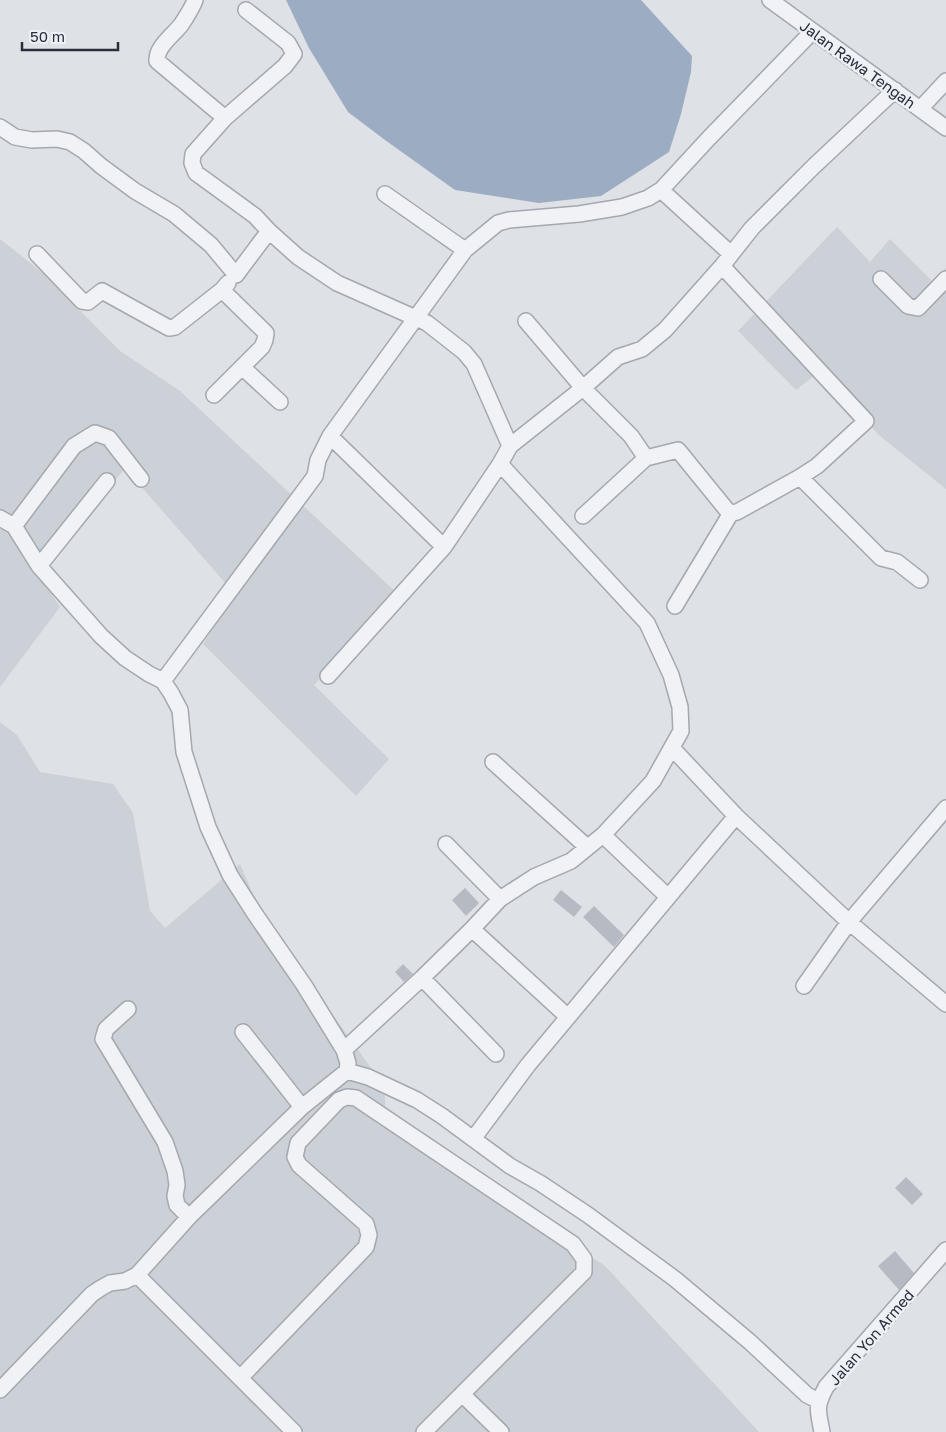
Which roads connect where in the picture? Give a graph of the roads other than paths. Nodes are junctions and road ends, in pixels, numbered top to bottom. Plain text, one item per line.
1 (195, 0) edge
2 (770, 0) edge
3 (246, 10) dead end
4 (812, 32) junction
5 (946, 81) edge
6 (895, 90) junction
7 (920, 109) junction
8 (225, 118) junction
9 (0, 127) edge
10 (946, 128) edge
11 (661, 190) junction
12 (386, 194) dead end
13 (269, 231) junction
14 (465, 250) junction
15 (38, 254) dead end
16 (726, 260) junction
17 (236, 275) junction
18 (881, 279) dead end
19 (946, 280) edge
20 (222, 290) junction
21 (417, 318) junction
22 (526, 321) dead end
23 (242, 367) junction
24 (583, 388) junction
25 (214, 395) dead end
26 (280, 402) dead end
27 (330, 436) junction
28 (510, 446) junction
29 (646, 458) junction
30 (500, 464) junction
31 (800, 477) junction
32 (141, 479) dead end
33 (107, 481) dead end
34 (731, 513) junction
35 (582, 516) dead end
36 (0, 518) edge
37 (14, 526) junction
38 (444, 547) junction
39 (39, 566) junction
40 (920, 580) dead end
41 (674, 606) dead end
42 (328, 676) dead end
43 (163, 681) junction
44 (672, 748) junction
45 (493, 762) dead end
46 (946, 808) edge
47 (736, 816) junction
48 (603, 835) junction
49 (446, 844) dead end
50 (588, 847) junction
51 (668, 897) junction
52 (500, 899) junction
53 (850, 922) junction
54 (472, 929) junction
55 (422, 978) junction
56 (804, 986) dead end
57 (946, 1004) edge
58 (128, 1009) dead end
59 (568, 1017) junction
60 (243, 1032) dead end
61 (344, 1050) junction
62 (496, 1054) dead end
63 (347, 1071) junction
64 (302, 1107) junction
65 (473, 1139) junction
66 (189, 1217) junction
67 (943, 1261) edge
68 (137, 1275) junction
69 (240, 1378) junction
70 (0, 1390) edge
71 (462, 1394) junction
72 (819, 1401) junction
73 (294, 1432) edge
74 (424, 1432) edge
75 (501, 1432) edge
76 (822, 1432) edge

1 - 8 street
2 - 4 street, Jalan Rawa Tengah
3 - 8 street
4 - 6 street, Jalan Rawa Tengah
4 - 11 street
5 - 7 street
6 - 7 street, Jalan Rawa Tengah
6 - 16 street
7 - 10 street, Jalan Rawa Tengah
8 - 13 street
9 - 17 street
11 - 14 street
11 - 16 street
12 - 14 street
13 - 17 street
13 - 21 street
14 - 21 street
15 - 20 street
16 - 24 street
16 - 31 street
17 - 20 street
18 - 19 street
20 - 23 street
21 - 27 street
21 - 28 street
22 - 24 street
23 - 25 street
23 - 26 street
24 - 28 street
24 - 29 street
27 - 38 street
27 - 43 street
28 - 30 street
29 - 34 street
29 - 35 street
30 - 38 street
30 - 44 street
31 - 34 street
31 - 40 street
32 - 37 street
33 - 39 street
34 - 41 street
36 - 37 street
37 - 39 street
38 - 42 street
39 - 43 street
43 - 61 street
44 - 47 street
44 - 48 street
45 - 50 street
46 - 53 street
47 - 51 street
47 - 53 street
48 - 50 street
48 - 51 street
49 - 52 street
50 - 52 street
51 - 59 street
52 - 54 street
53 - 56 street
53 - 57 street
54 - 55 street
54 - 59 street
55 - 61 street
55 - 62 street
58 - 66 street
59 - 65 street
60 - 64 street
61 - 63 street
63 - 64 street
63 - 65 street
64 - 66 street
65 - 72 street
66 - 68 street
67 - 72 street, Jalan Yon Armed
68 - 69 street
68 - 70 street
69 - 71 street
69 - 73 street
71 - 74 street
71 - 75 street
72 - 76 street, Jalan Yon Armed

